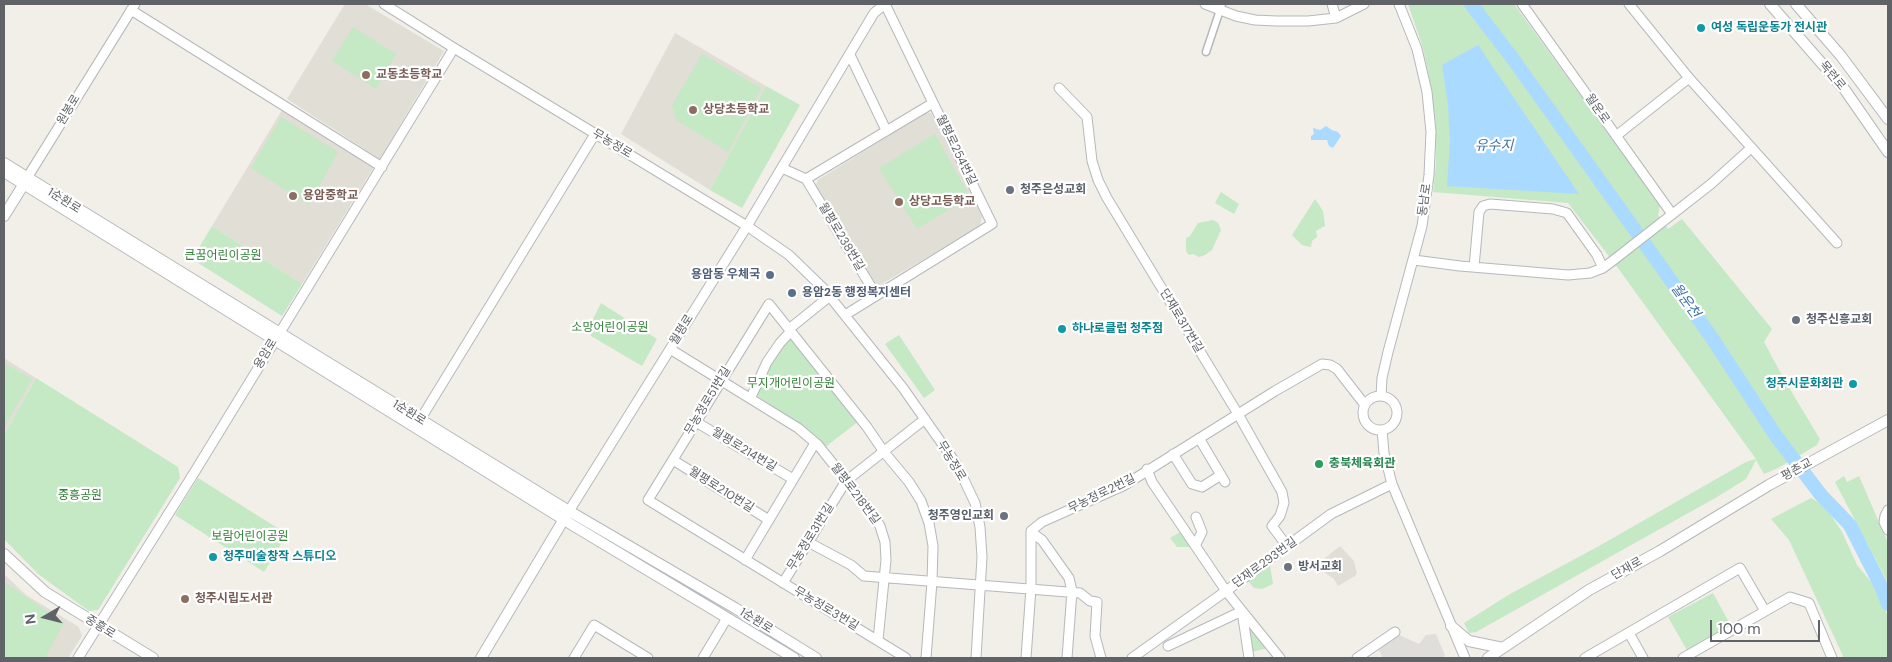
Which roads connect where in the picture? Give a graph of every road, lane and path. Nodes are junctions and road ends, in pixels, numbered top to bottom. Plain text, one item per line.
1 (384, 4) edge
2 (885, 4) edge
3 (1205, 4) edge
4 (1332, 4) edge
5 (1364, 4) edge
6 (1399, 4) edge
7 (1522, 4) edge
8 (1629, 4) edge
9 (1770, 4) edge
10 (1796, 4) edge
11 (133, 7) edge
12 (1221, 7) edge
13 (1336, 18) junction
14 (454, 48) junction
15 (1206, 52) dead end
16 (850, 55) junction
17 (1689, 78) junction
18 (1059, 88) dead end
19 (933, 103) junction
20 (1888, 119) edge
21 (886, 130) junction
22 (595, 134) junction
23 (1616, 136) junction
24 (1751, 148) junction
25 (1888, 152) edge
26 (4, 163) edge
27 (382, 167) junction
28 (782, 168) junction
29 (4, 172) edge
30 (806, 180) junction
31 (25, 181) junction
32 (1672, 214) junction
33 (4, 216) edge
34 (747, 226) junction
35 (1837, 243) dead end
36 (1414, 260) junction
37 (1474, 267) junction
38 (1603, 268) junction
39 (830, 296) junction
40 (876, 296) junction
41 (845, 315) junction
42 (790, 330) junction
43 (277, 336) junction
44 (670, 348) junction
45 (721, 379) junction
46 (1381, 396) junction
47 (751, 398) junction
48 (1365, 405) junction
49 (1238, 414) junction
50 (1888, 416) edge
51 (925, 419) junction
52 (420, 420) junction
53 (1888, 420) edge
54 (696, 422) junction
55 (1382, 430) junction
56 (1869, 430) junction
57 (1888, 430) edge
58 (1199, 438) junction
59 (815, 443) junction
60 (884, 452) junction
61 (1173, 454) junction
62 (673, 460) junction
63 (1148, 470) junction
64 (793, 479) junction
65 (846, 481) junction
66 (1392, 484) junction
67 (1769, 485) joint
68 (648, 500) joint
69 (1888, 510) edge
70 (567, 515) junction
71 (1196, 517) dead end
72 (769, 520) junction
73 (1888, 530) edge
74 (1031, 532) junction
75 (808, 542) junction
76 (1196, 544) junction
77 (1287, 546) junction
78 (4, 554) edge
79 (745, 560) junction
80 (884, 578) junction
81 (932, 582) junction
82 (783, 583) junction
83 (980, 585) junction
84 (1031, 588) junction
85 (1072, 591) junction
86 (1226, 591) junction
87 (1242, 611) junction
88 (1764, 611) junction
89 (727, 618) junction
90 (98, 626) junction
91 (1451, 626) junction
92 (1395, 632) dead end
93 (1629, 633) junction
94 (878, 640) junction
95 (1168, 646) dead end
96 (1502, 648) junction
97 (78, 658) edge
98 (152, 658) edge
99 (481, 658) edge
100 (574, 658) edge
101 (648, 658) edge
102 (703, 658) edge
103 (794, 658) edge
104 (816, 658) edge
105 (906, 658) edge
106 (926, 658) edge
107 (976, 658) edge
108 (1026, 658) edge
109 (1067, 658) edge
110 (1101, 658) edge
111 (1132, 658) edge
112 (1249, 658) edge
113 (1280, 658) edge
114 (1357, 658) edge
115 (1465, 658) edge
116 (1488, 658) edge
117 (1585, 658) edge
118 (1643, 658) edge
119 (1683, 658) edge
120 (1832, 658) edge

1 - 14 street, 무농정로
2 - 16 street, 월평로
2 - 19 street, 월평로254번길
3 - 12 street
4 - 13 street
5 - 13 street
6 - 36 street, 동남로
7 - 23 street, 월운로
8 - 17 street
9 - 25 street, 목련로
10 - 20 street, 목련로
11 - 27 street
11 - 31 street, 원봉로
12 - 13 street
12 - 15 street
14 - 22 street, 무농정로
14 - 27 street, 용암로
16 - 21 street
16 - 28 street, 월평로
17 - 23 street
17 - 24 street
18 - 49 street, 단재로317번길
19 - 21 street, 월평로254번길
19 - 40 street, 월평로254번길
21 - 30 street
22 - 34 street, 무농정로
22 - 52 street
23 - 32 street, 월운로
24 - 32 street
24 - 35 street
26 - 31 street, 1순환로
27 - 43 street, 용암로
28 - 30 street
28 - 34 street, 월평로
29 - 31 street, 1순환로
30 - 40 street, 월평로238번길
31 - 33 street, 원봉로
31 - 43 street, 1순환로
32 - 38 street
34 - 39 street, 무농정로
34 - 44 street, 월평로
36 - 37 street
36 - 46 street, 동남로
37 - 38 street
37 - 38 street
39 - 41 street, 무농정로
39 - 42 street
40 - 41 street
41 - 51 street, 무농정로
42 - 45 street, 무농정로51번길
42 - 47 street
42 - 60 street
43 - 52 street, 1순환로
43 - 70 street, 1순환로
43 - 90 street, 용암로
44 - 45 street, 월평로218번길
44 - 70 street, 월평로
45 - 47 street, 월평로218번길
45 - 54 street, 무농정로51번길
46 - 48 street
46 - 55 street
47 - 59 street, 월평로218번길
48 - 49 street
48 - 55 street
49 - 58 street, 무농정로2번길
49 - 77 street, 단재로317번길
50 - 56 street
51 - 60 street, 무농정로31번길
51 - 83 street, 무농정로
52 - 70 street, 1순환로
53 - 56 street
54 - 62 street, 무농정로51번길
54 - 64 street, 월평로214번길
55 - 66 street
56 - 57 street
56 - 67 street, 평촌교
58 - 61 street, 무농정로2번길
58 - 61 street
59 - 64 street
59 - 65 street, 월평로218번길
60 - 65 street, 무농정로31번길
60 - 81 street
61 - 63 street, 무농정로2번길
62 - 68 street, 무농정로51번길
62 - 72 street, 월평로210번길
63 - 74 street, 무농정로2번길
63 - 76 street, 단재로293번길
64 - 72 street
65 - 75 street, 무농정로31번길
65 - 80 street, 월평로218번길
66 - 77 street, 단재로293번길
66 - 91 street
67 - 96 street, 단재로
68 - 79 street, 무농정로3번길
69 - 73 street
70 - 89 street, 1순환로
70 - 99 street, 월평로
70 - 104 street, 1순환로
71 - 76 street
72 - 79 street
74 - 84 street
74 - 85 street
75 - 80 street
75 - 82 street, 무농정로31번길
76 - 86 street, 단재로293번길
77 - 86 street, 단재로293번길
78 - 90 street, 중흥로
79 - 82 street, 무농정로3번길
80 - 81 street
80 - 94 street, 월평로218번길
81 - 83 street
81 - 106 street
82 - 94 street, 무농정로3번길
83 - 84 street
83 - 107 street, 무농정로
84 - 85 street
84 - 108 street
85 - 109 street
85 - 110 street
86 - 87 street, 단재로293번길
86 - 111 street, 단재로293번길
87 - 95 street
87 - 112 street
87 - 113 street, 단재로293번길
88 - 93 street
88 - 119 street
88 - 120 street
89 - 102 street
89 - 103 street, 1순환로
90 - 97 street, 용암로
90 - 98 street, 중흥로
91 - 96 street
91 - 115 street
92 - 114 street
93 - 117 street
93 - 118 street
94 - 105 street, 무농정로3번길
96 - 116 street, 단재로
100 - 101 street

